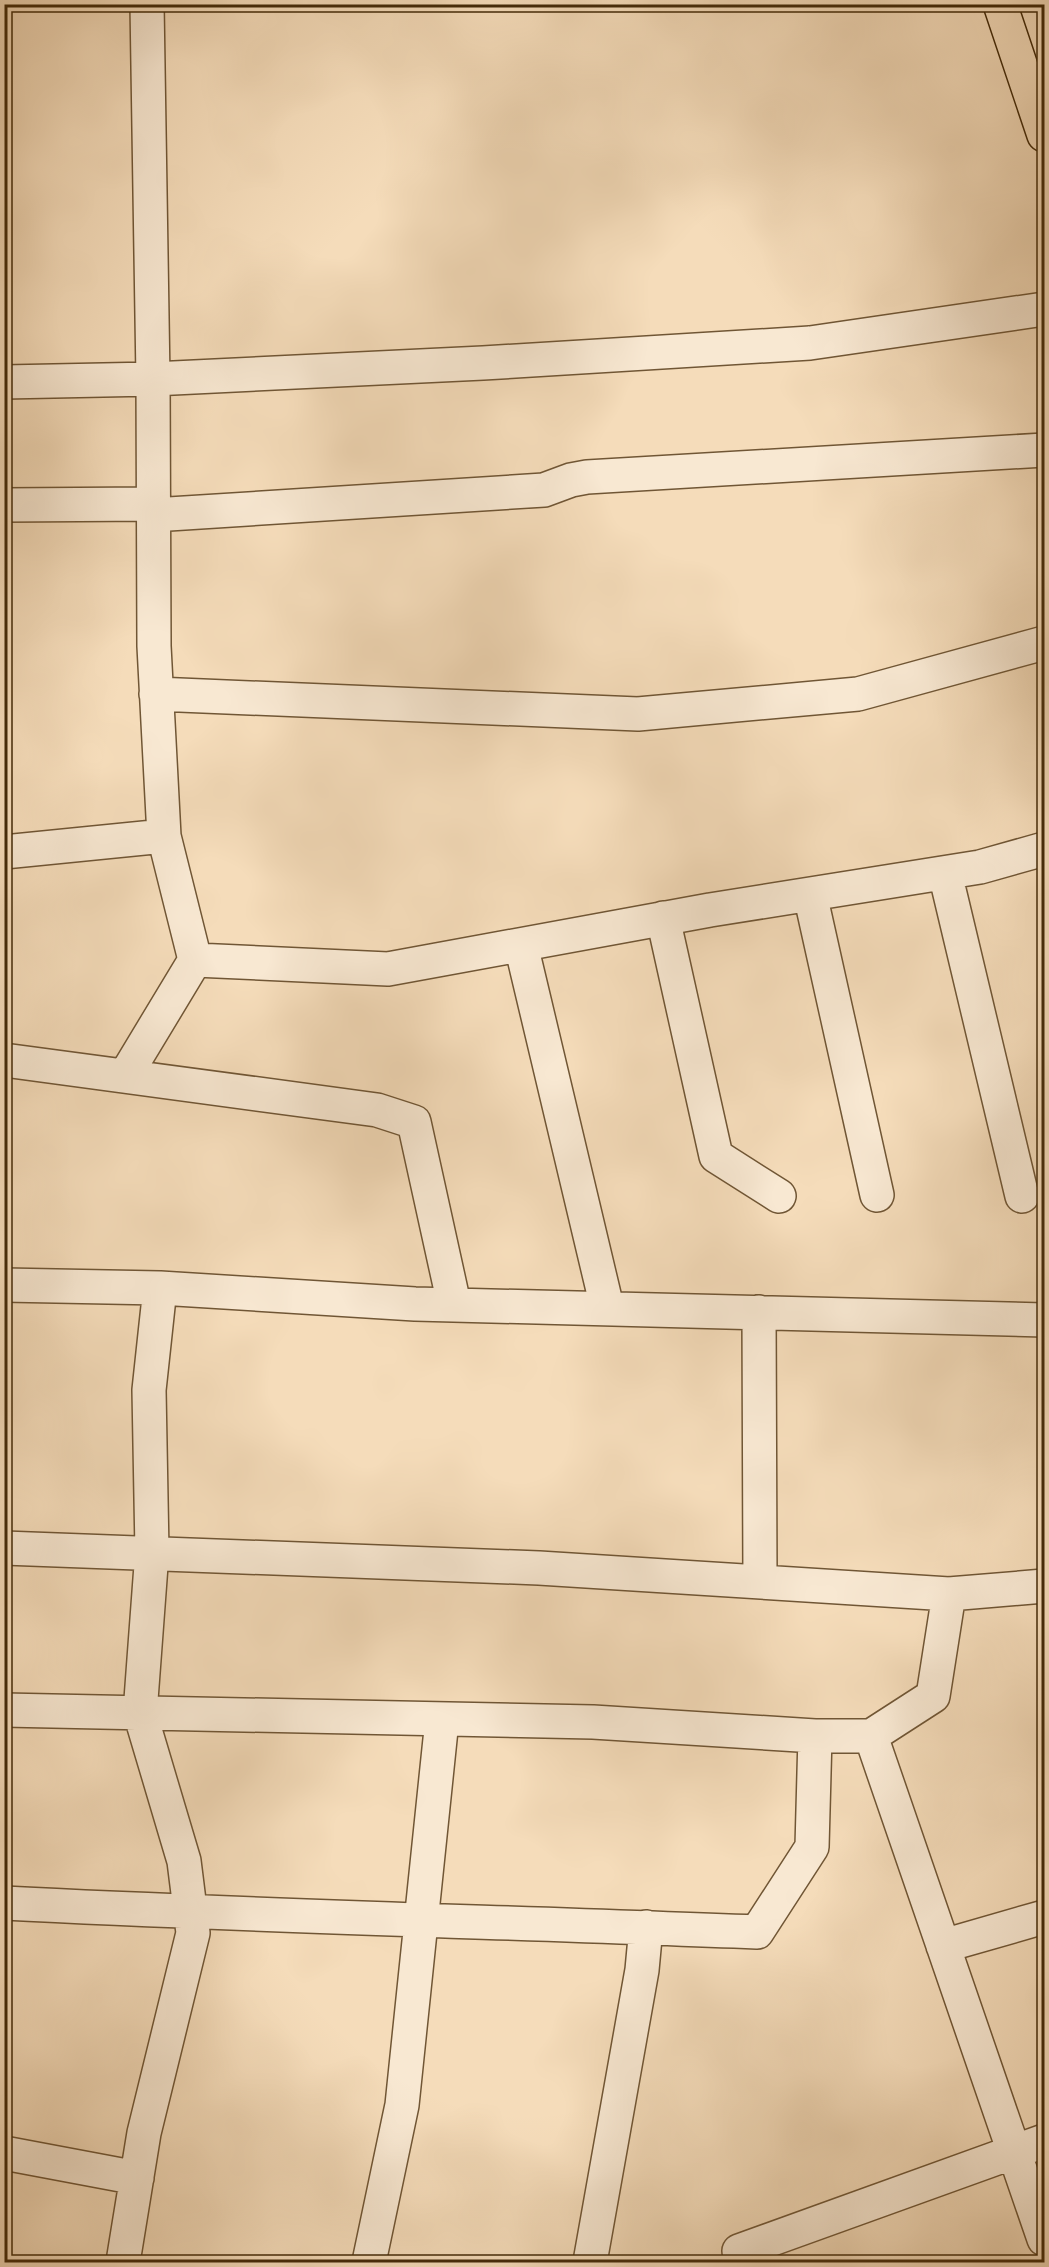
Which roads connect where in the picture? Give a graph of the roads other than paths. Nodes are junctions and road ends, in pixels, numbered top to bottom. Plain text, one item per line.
1 (147, 4) edge
2 (999, 4) edge
3 (1044, 135) edge
4 (1044, 309) edge
5 (153, 379) junction
6 (4, 382) edge
7 (1044, 450) edge
8 (4, 505) edge
9 (153, 510) junction
10 (1044, 643) edge
11 (156, 694) junction
12 (164, 836) junction
13 (1044, 849) edge
14 (4, 852) edge
15 (945, 873) junction
16 (810, 894) junction
17 (663, 918) junction
18 (521, 945) junction
19 (195, 960) junction
20 (4, 1060) edge
21 (125, 1076) junction
22 (877, 1195) dead end
23 (779, 1196) dead end
24 (1022, 1196) dead end
25 (4, 1285) edge
26 (160, 1288) junction
27 (454, 1304) junction
28 (607, 1307) junction
29 (759, 1312) junction
30 (1044, 1320) edge
31 (4, 1548) edge
32 (152, 1552) junction
33 (760, 1581) junction
34 (1044, 1586) edge
35 (949, 1594) junction
36 (4, 1710) edge
37 (140, 1713) junction
38 (442, 1720) junction
39 (815, 1736) junction
40 (872, 1736) junction
41 (4, 1903) edge
42 (190, 1913) junction
43 (1044, 1917) edge
44 (421, 1919) junction
45 (646, 1927) junction
46 (943, 1946) junction
47 (1030, 2146) edge
48 (4, 2153) edge
49 (137, 2178) junction
50 (1044, 2239) edge
51 (739, 2251) dead end
52 (123, 2262) edge
53 (369, 2262) edge
54 (590, 2262) edge

1 - 5 street
2 - 3 highway
4 - 5 street
5 - 6 street
5 - 9 street
7 - 9 street
8 - 9 street
9 - 11 street
10 - 11 street
11 - 12 street
12 - 14 street
12 - 19 street
13 - 15 street
15 - 16 street
15 - 24 street
16 - 17 street
16 - 22 street
17 - 18 street
17 - 23 street
18 - 19 street
18 - 28 street
19 - 21 street
20 - 21 street
21 - 27 street
25 - 26 street
26 - 27 street
26 - 32 street
27 - 28 street
28 - 29 street
29 - 30 street
29 - 33 street
31 - 32 street
32 - 33 street
32 - 37 street
33 - 35 street
34 - 35 street
35 - 40 street
36 - 37 street
37 - 38 street
37 - 42 street
38 - 39 street
38 - 44 street
39 - 40 street
39 - 45 street
40 - 46 street
41 - 42 street
42 - 44 street
42 - 49 street
43 - 46 street
44 - 45 street
44 - 53 street
45 - 54 street
46 - 47 street
47 - 50 street
47 - 51 street
48 - 49 street
49 - 52 street

